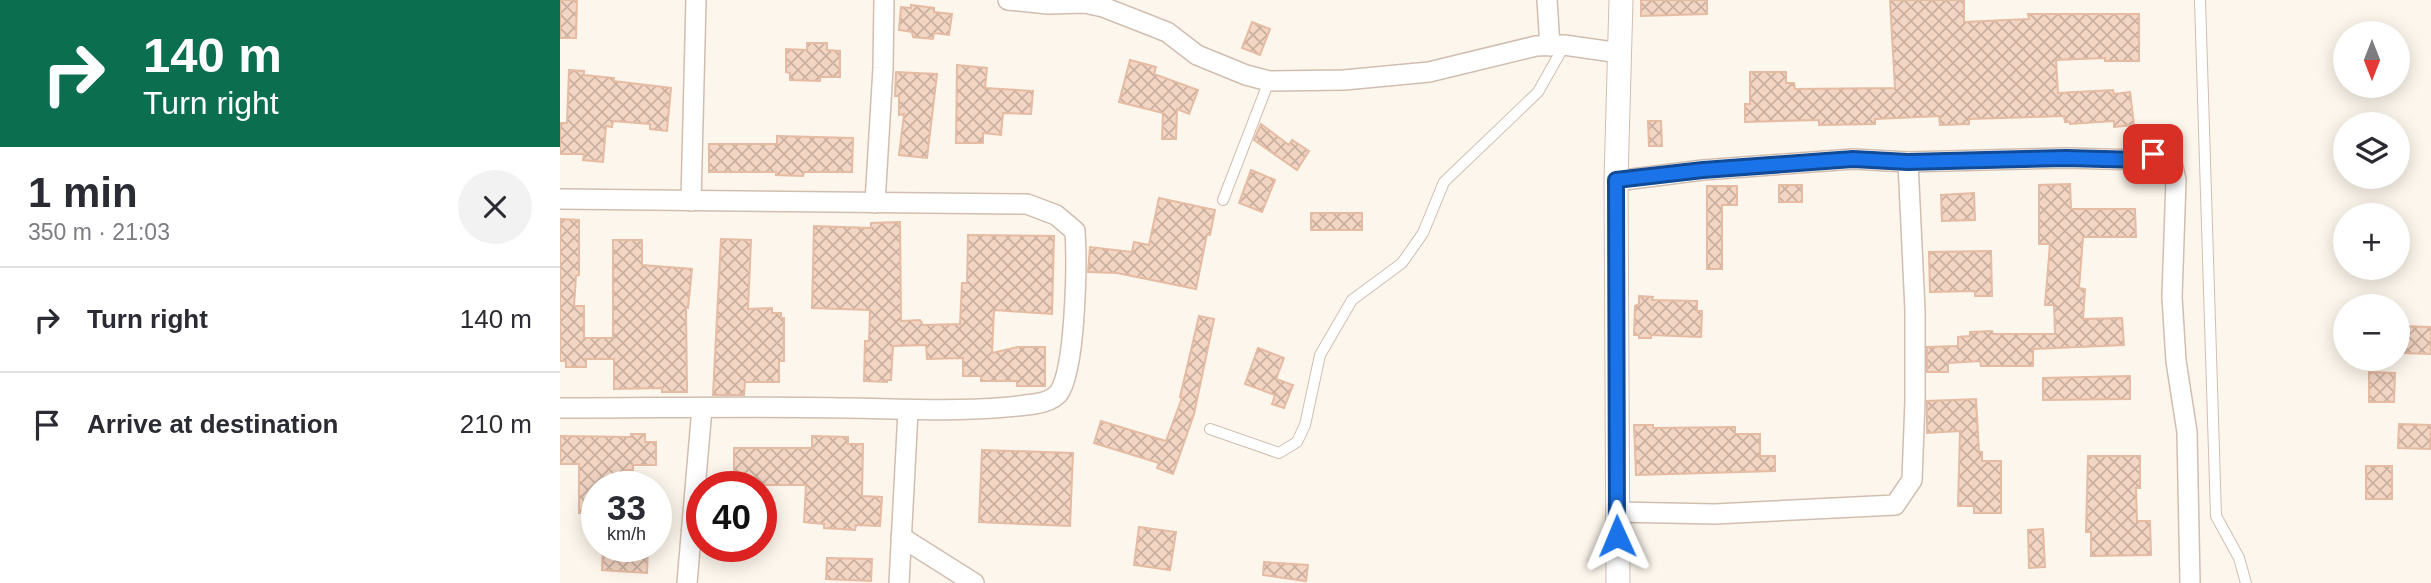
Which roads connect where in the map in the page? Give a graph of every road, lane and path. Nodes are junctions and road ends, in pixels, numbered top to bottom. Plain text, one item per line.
1 (696, 0) edge
2 (884, 0) edge
3 (1008, 0) edge
4 (1547, 0) edge
5 (1621, 0) edge
6 (2200, 0) edge
7 (1085, 2) edge
8 (1557, 45) junction
9 (1620, 53) junction
10 (1269, 81) junction
11 (1908, 162) junction
12 (1616, 180) junction
13 (560, 199) edge
14 (1223, 200) dead end
15 (691, 201) junction
16 (875, 203) junction
17 (560, 408) edge
18 (702, 408) junction
19 (908, 411) junction
20 (1210, 429) dead end
21 (1617, 512) junction
22 (901, 537) junction
23 (687, 583) edge
24 (899, 583) edge
25 (974, 583) edge
26 (1618, 583) edge
27 (2190, 583) edge
28 (2246, 583) edge

1 - 15 street
2 - 16 street
3 - 7 street
4 - 8 street
5 - 9 street
6 - 28 lane
7 - 10 street
8 - 9 street
8 - 10 street
8 - 20 lane
9 - 12 street
10 - 14 lane
11 - 12 street
11 - 21 street
11 - 27 street
12 - 21 street
13 - 15 street
15 - 16 street
16 - 19 street
17 - 18 street
18 - 19 street
18 - 23 street
19 - 22 street
21 - 26 street
22 - 24 street
22 - 25 street

